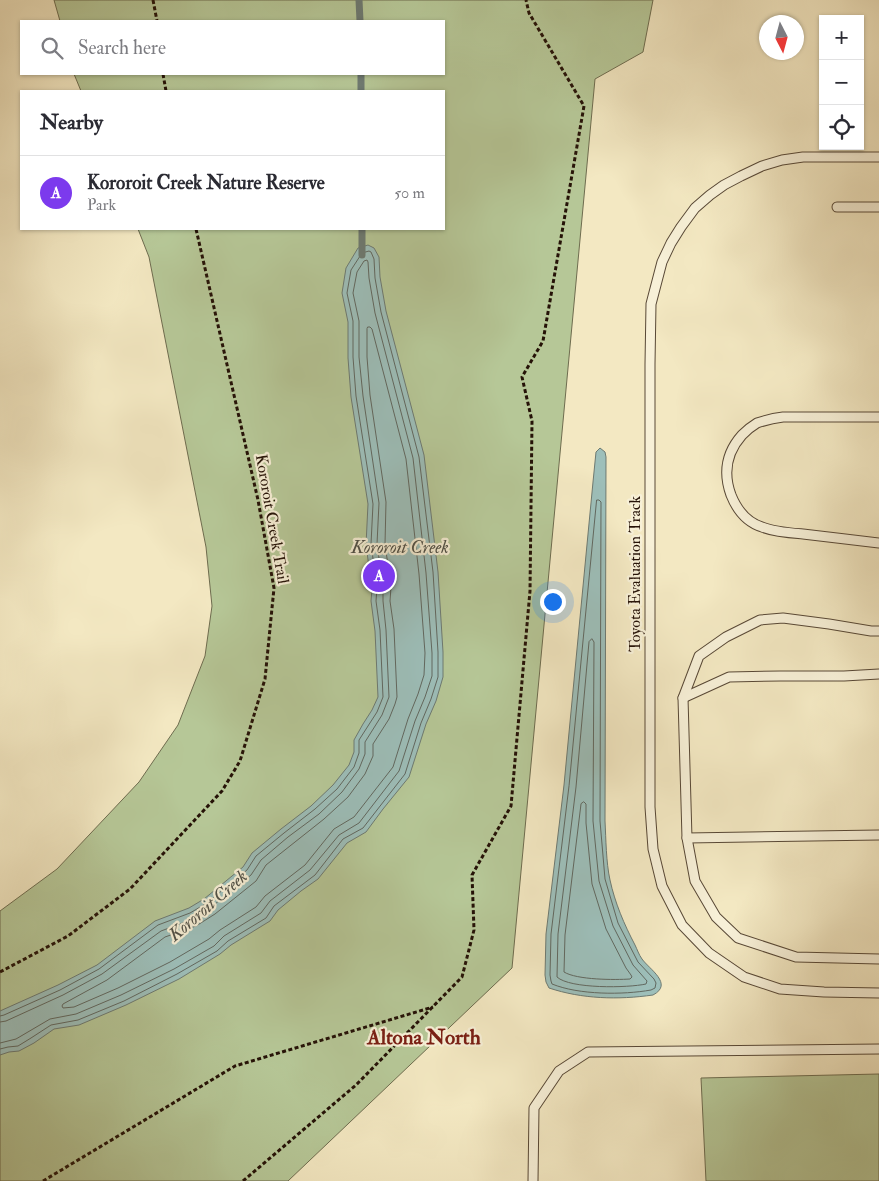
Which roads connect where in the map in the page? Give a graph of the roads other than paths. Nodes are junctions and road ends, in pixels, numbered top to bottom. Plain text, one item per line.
1 (879, 157) edge
2 (837, 207) dead end
3 (879, 207) edge
4 (879, 417) edge
5 (879, 543) edge
6 (879, 631) edge
7 (879, 674) edge
8 (683, 698) junction
9 (879, 835) edge
10 (687, 838) junction
11 (879, 959) edge
12 (879, 993) edge
13 (879, 1049) edge
14 (534, 1181) edge

1 - 12 lane, Toyota Evaluation Track
2 - 3 lane
4 - 5 lane
6 - 8 lane
7 - 8 lane
8 - 10 lane
9 - 10 lane
10 - 11 lane
13 - 14 lane

